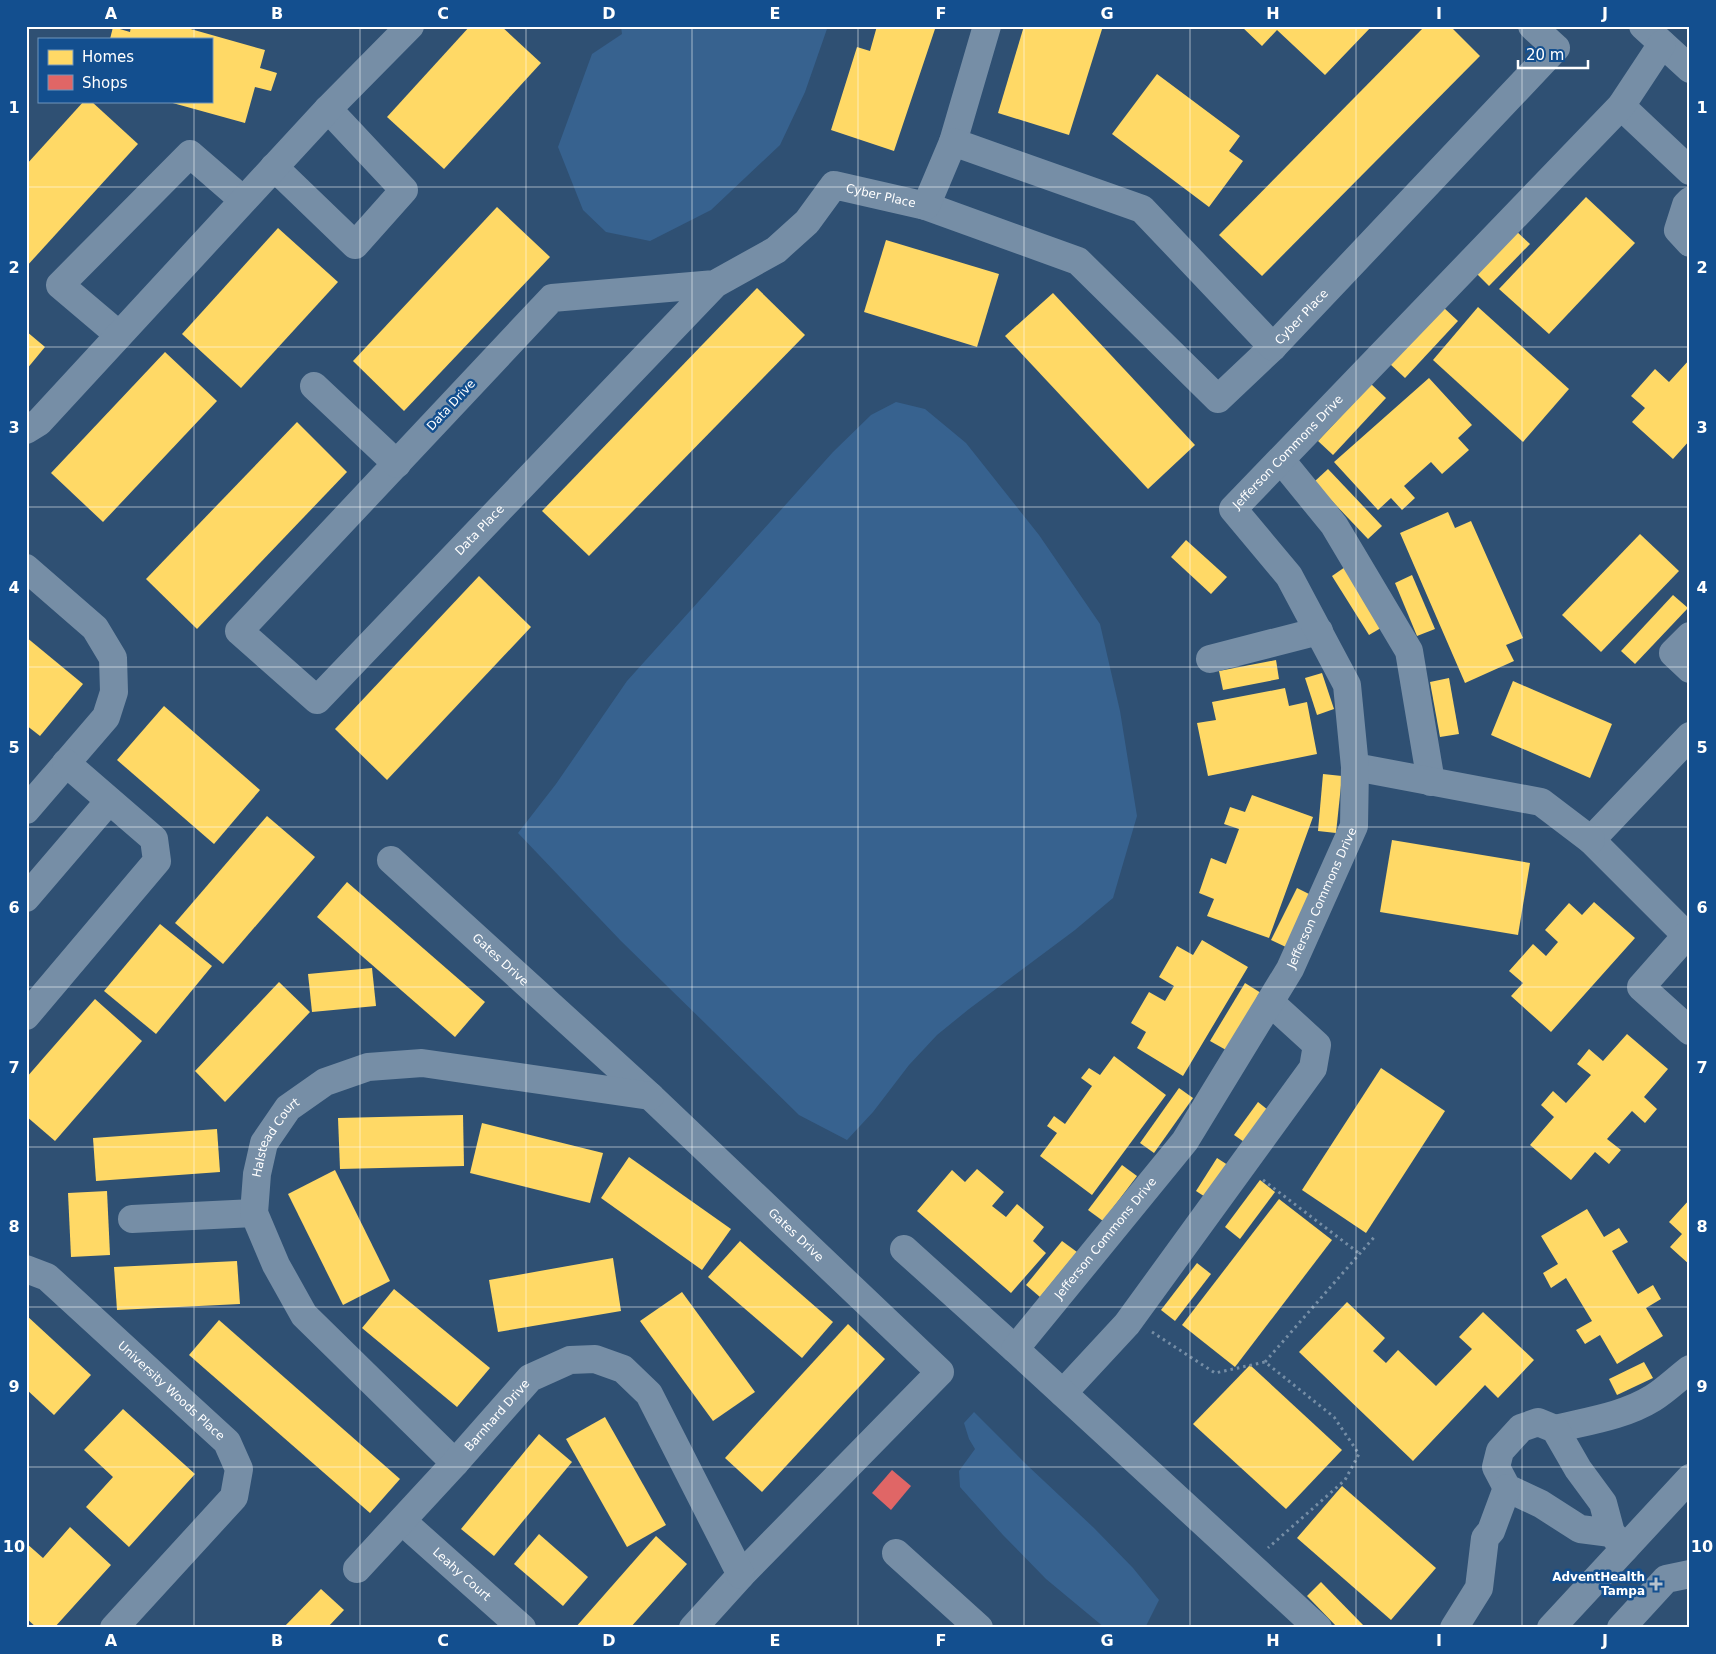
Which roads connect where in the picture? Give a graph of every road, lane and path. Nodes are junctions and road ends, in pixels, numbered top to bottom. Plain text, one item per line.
1 (410, 26) edge
2 (987, 26) edge
3 (1532, 26) edge
4 (1652, 35) edge
5 (1690, 69) edge
6 (1621, 106) junction
7 (328, 109) junction
8 (953, 142) junction
9 (274, 167) junction
10 (1690, 172) edge
11 (243, 200) junction
12 (1690, 201) edge
13 (923, 205) junction
14 (1690, 244) edge
15 (715, 284) junction
16 (119, 335) junction
17 (1273, 347) junction
18 (314, 386) dead end
19 (26, 430) edge
20 (1281, 460) junction
21 (396, 464) junction
22 (26, 568) edge
23 (239, 631) joint
24 (1319, 631) junction
25 (1690, 636) edge
26 (1210, 659) dead end
27 (1690, 669) edge
28 (1690, 736) edge
29 (66, 763) junction
30 (1355, 767) junction
31 (1431, 782) junction
32 (110, 801) junction
33 (26, 810) edge
34 (1591, 840) junction
35 (392, 860) dead end
36 (26, 898) edge
37 (1688, 938) edge
38 (1270, 1002) junction
39 (26, 1016) edge
40 (1690, 1030) edge
41 (650, 1096) junction
42 (1243, 1164) junction
43 (254, 1213) junction
44 (132, 1219) dead end
45 (1376, 1235) dead end
46 (904, 1250) dead end
47 (1360, 1254) junction
48 (26, 1269) edge
49 (1131, 1318) junction
50 (1015, 1349) junction
51 (1265, 1362) junction
52 (1690, 1369) edge
53 (1063, 1393) junction
54 (1556, 1429) junction
55 (455, 1463) junction
56 (1688, 1483) edge
57 (1507, 1488) junction
58 (402, 1521) junction
59 (1618, 1540) junction
60 (896, 1553) dead end
61 (1249, 1564) junction
62 (357, 1569) dead end
63 (1690, 1574) edge
64 (741, 1575) junction
65 (114, 1628) edge
66 (522, 1628) edge
67 (693, 1628) edge
68 (979, 1628) edge
69 (1318, 1628) edge
70 (1454, 1628) edge
71 (1551, 1628) edge
72 (1621, 1628) edge

1 - 7 street
2 - 8 street, Cyber Place
3 - 17 street, Cyber Place
4 - 5 street
4 - 6 street, Jefferson Commons Drive
6 - 10 street
6 - 20 street, Jefferson Commons Drive
7 - 9 street
7 - 9 street
8 - 13 street, Cyber Place
8 - 17 street, Cyber Place
9 - 11 street
11 - 16 street
11 - 16 street
12 - 14 street
13 - 15 street, Cyber Place
13 - 17 street
15 - 21 street, Data Drive
15 - 23 street, Data Place
16 - 19 street
18 - 21 street
20 - 24 street, Jefferson Commons Drive
20 - 31 street
21 - 23 street, Data Drive
22 - 29 street
24 - 26 street
24 - 30 street, Jefferson Commons Drive
25 - 27 street
28 - 34 street
29 - 32 street
29 - 33 street
30 - 31 street
30 - 38 street, Jefferson Commons Drive
31 - 34 street
32 - 36 street
32 - 39 street
34 - 37 street
35 - 41 street, Gates Drive
37 - 40 street
38 - 42 street
38 - 50 street, Jefferson Commons Drive
41 - 43 street, Halstead Court
41 - 64 street, Gates Drive
42 - 47 path
42 - 49 street
43 - 44 street
43 - 55 street, Halstead Court
45 - 47 path
46 - 50 street
47 - 51 path
48 - 65 street, University Woods Place
49 - 51 path
49 - 53 street
50 - 53 street
51 - 61 path
52 - 54 street
53 - 61 street
54 - 57 street
54 - 59 street
55 - 58 street, Barnhard Drive
55 - 64 street, Barnhard Drive
56 - 59 street
57 - 59 street
57 - 70 street
58 - 62 street, Barnhard Drive
58 - 66 street, Leahy Court
59 - 71 street
60 - 68 street
61 - 69 street
63 - 72 street
64 - 67 street, Gates Drive

